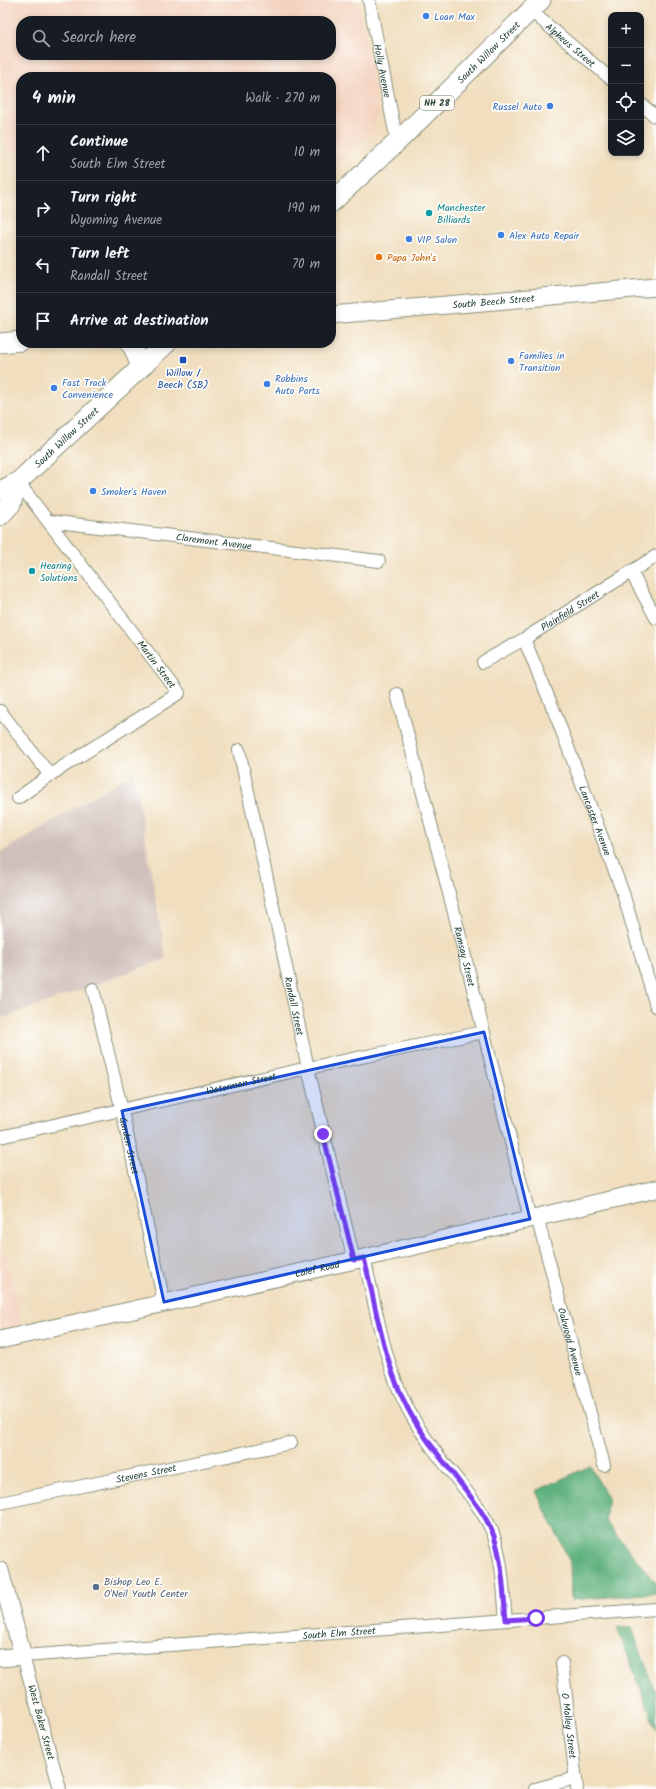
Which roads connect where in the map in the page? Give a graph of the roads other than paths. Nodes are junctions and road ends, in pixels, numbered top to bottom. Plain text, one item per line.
1 (369, 0) edge
2 (536, 5) edge
3 (608, 76) edge
4 (644, 107) edge
5 (656, 117) edge
6 (397, 142) junction
7 (336, 198) edge
8 (656, 287) edge
9 (336, 315) edge
10 (16, 341) edge
11 (0, 343) edge
12 (133, 348) edge
13 (162, 348) edge
14 (141, 367) junction
15 (18, 482) junction
16 (0, 491) edge
17 (0, 516) edge
18 (49, 521) junction
19 (656, 556) edge
20 (378, 561) dead end
21 (631, 572) junction
22 (656, 618) edge
23 (524, 639) junction
24 (483, 662) dead end
25 (396, 694) dead end
26 (0, 711) edge
27 (239, 750) dead end
28 (50, 774) junction
29 (18, 798) dead end
30 (93, 989) dead end
31 (656, 1006) edge
32 (484, 1032) junction
33 (308, 1068) junction
34 (122, 1111) junction
35 (0, 1137) edge
36 (656, 1189) edge
37 (534, 1218) junction
38 (359, 1259) junction
39 (164, 1302) junction
40 (0, 1340) edge
41 (292, 1443) dead end
42 (604, 1465) dead end
43 (0, 1503) edge
44 (0, 1571) edge
45 (656, 1610) edge
46 (506, 1620) junction
47 (23, 1656) junction
48 (0, 1658) edge
49 (562, 1663) dead end
50 (576, 1783) edge
51 (60, 1789) edge
52 (534, 1789) edge

1 - 6 street, Holly Avenue
2 - 3 street, Alpheus Street
2 - 6 main road, South Willow Street / NH 28
4 - 5 street
6 - 7 main road, South Willow Street / NH 28
8 - 9 main road, South Beech Street
10 - 11 main road
12 - 14 main road
13 - 14 main road, South Willow Street
14 - 15 main road, South Willow Street
15 - 16 main road, South Willow Street
15 - 17 main road, South Willow Street
15 - 18 street, Martin Street
18 - 20 street, Claremont Avenue
18 - 28 street, Martin Street
19 - 21 street, Plainfield Street
21 - 22 street
21 - 23 street, Plainfield Street
23 - 24 street, Plainfield Street
23 - 31 street, Lancaster Avenue
25 - 32 street, Ramsay Street
26 - 28 street
27 - 33 street, Randall Street
28 - 29 street, Martin Street
30 - 34 street, Garden Street
32 - 33 street, Waterman Street
32 - 37 street, Ramsay Street
33 - 34 street, Waterman Street
33 - 38 street, Randall Street
34 - 35 street, Waterman Street
34 - 39 street, Garden Street
36 - 37 main road, Calef Road
37 - 38 main road, Calef Road
37 - 42 street, Oakwood Avenue
38 - 39 main road, Calef Road
38 - 46 street, Randall Street
39 - 40 main road, Calef Road
41 - 43 street, Stevens Street
44 - 47 main road
45 - 46 street, South Elm Street
46 - 47 street, South Elm Street
47 - 48 main road
47 - 51 street, West Baker Street
49 - 50 street, O Malley Street
50 - 52 street

